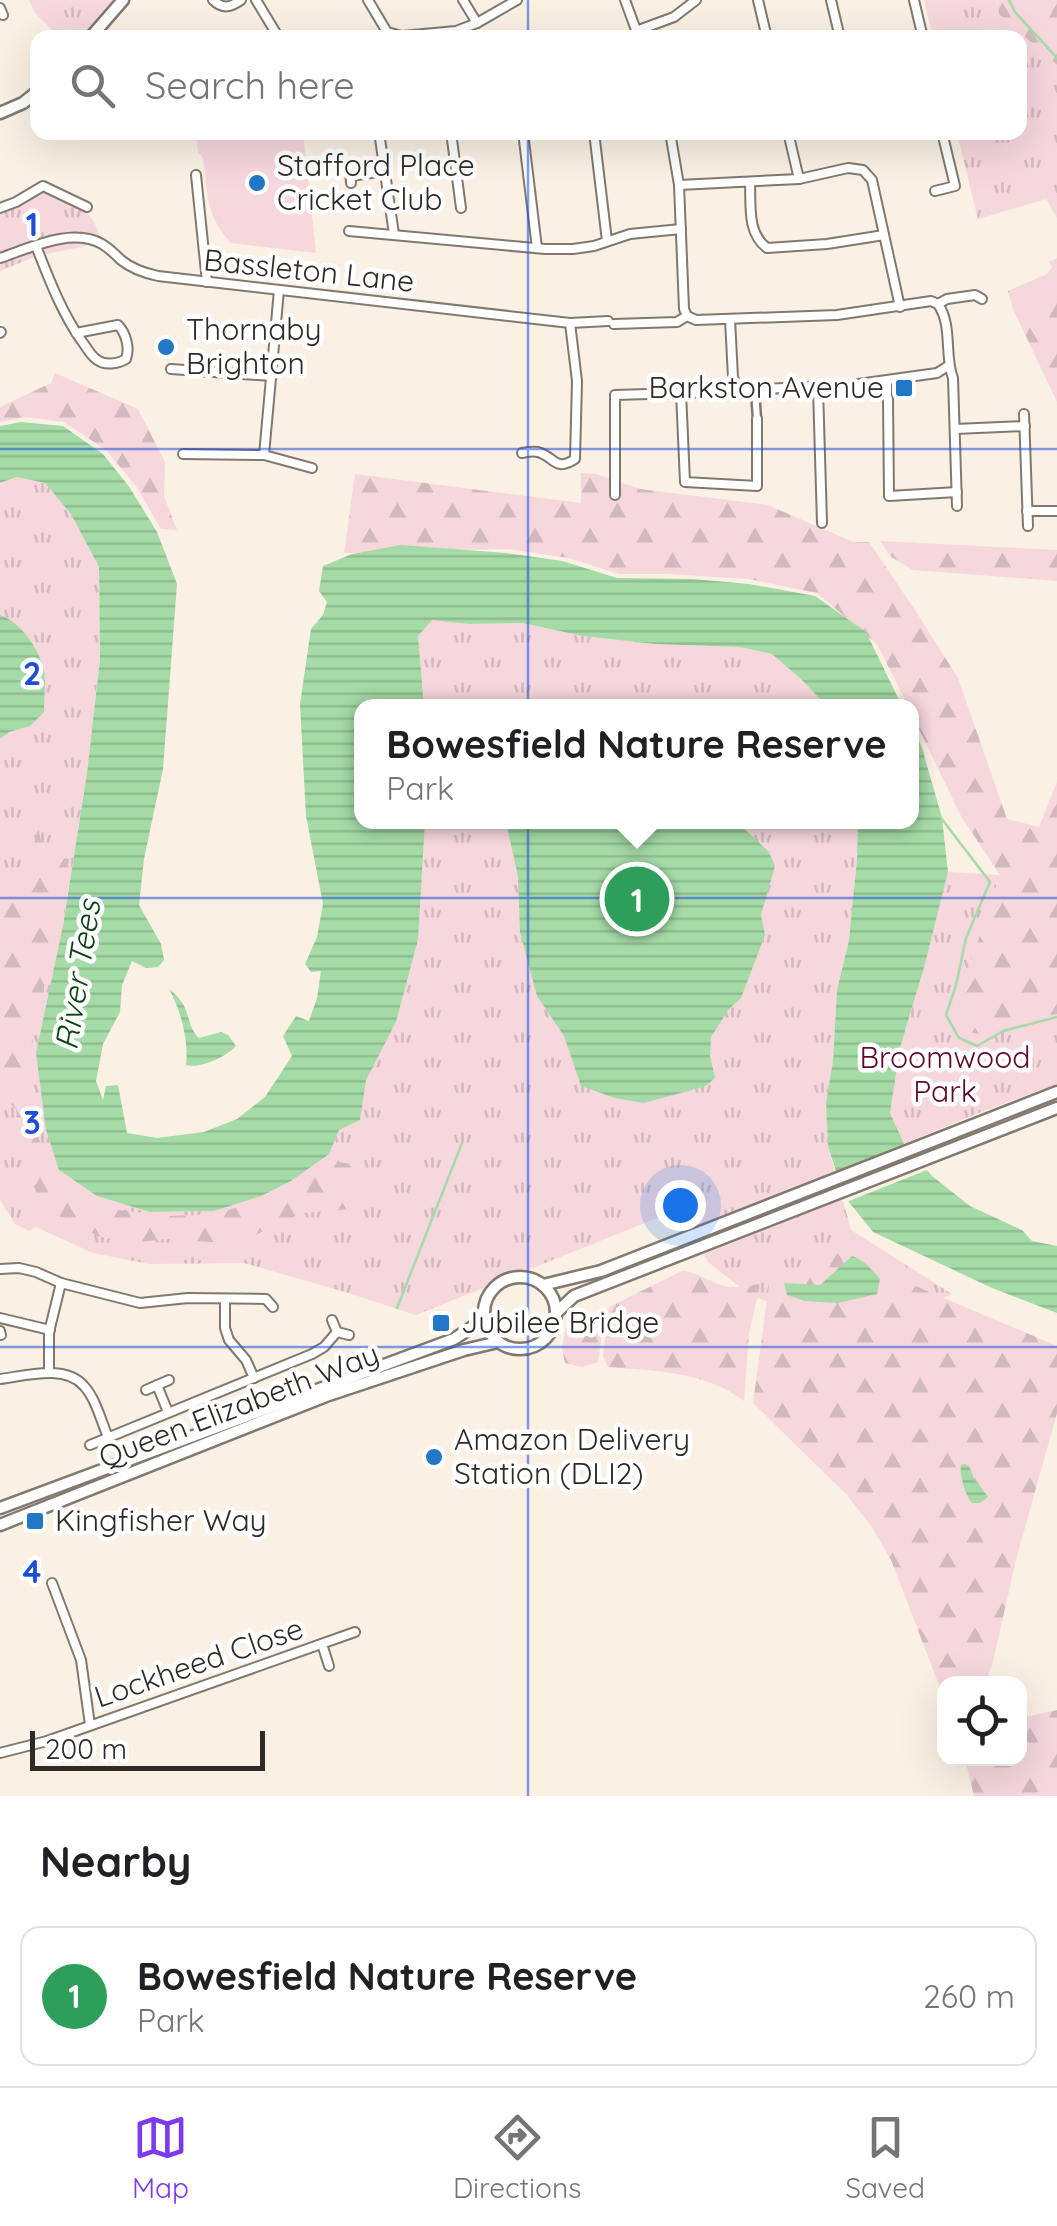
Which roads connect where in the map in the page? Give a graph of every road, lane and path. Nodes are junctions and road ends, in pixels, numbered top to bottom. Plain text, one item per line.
1 (124, 0) edge
2 (214, 0) edge
3 (241, 0) edge
4 (256, 0) edge
5 (368, 0) edge
6 (464, 0) edge
7 (517, 0) edge
8 (625, 0) edge
9 (696, 0) edge
10 (758, 0) edge
11 (831, 0) edge
12 (914, 0) edge
13 (477, 23) junction
14 (97, 30) edge
15 (274, 30) edge
16 (385, 30) edge
17 (459, 30) edge
18 (636, 30) edge
19 (646, 30) edge
20 (765, 30) edge
21 (838, 30) edge
22 (921, 30) edge
23 (30, 98) edge
24 (0, 113) edge
25 (380, 140) edge
26 (452, 140) edge
27 (524, 140) edge
28 (595, 140) edge
29 (671, 140) edge
30 (790, 140) edge
31 (944, 140) edge
32 (384, 171) junction
33 (196, 175) dead end
34 (351, 175) dead end
35 (799, 179) junction
36 (750, 182) junction
37 (679, 185) junction
38 (935, 192) dead end
39 (0, 208) edge
40 (87, 208) dead end
41 (461, 208) dead end
42 (681, 229) junction
43 (349, 231) dead end
44 (394, 234) junction
45 (884, 235) junction
46 (607, 240) junction
47 (36, 246) junction
48 (537, 248) junction
49 (0, 258) edge
50 (207, 282) junction
51 (279, 290) junction
52 (982, 299) dead end
53 (938, 304) junction
54 (900, 307) junction
55 (687, 316) junction
56 (730, 319) junction
57 (570, 323) junction
58 (76, 333) junction
59 (948, 366) junction
60 (171, 370) dead end
61 (272, 376) junction
62 (888, 380) junction
63 (737, 386) junction
64 (818, 388) junction
65 (755, 390) junction
66 (681, 392) junction
67 (888, 404) junction
68 (876, 409) dead end
69 (1024, 414) dead end
70 (756, 420) joint
71 (1025, 426) junction
72 (954, 428) junction
73 (536, 440) dead end
74 (536, 451) junction
75 (522, 453) dead end
76 (183, 454) dead end
77 (264, 455) junction
78 (312, 468) dead end
79 (956, 492) junction
80 (615, 495) dead end
81 (957, 506) dead end
82 (1057, 511) edge
83 (1027, 512) junction
84 (822, 524) dead end
85 (1028, 526) dead end
86 (1057, 1092) edge
87 (1057, 1108) edge
88 (0, 1269) edge
89 (62, 1283) junction
90 (543, 1285) junction
91 (267, 1287) dead end
92 (225, 1299) junction
93 (484, 1310) junction
94 (556, 1313) junction
95 (0, 1318) edge
96 (332, 1320) dead end
97 (50, 1330) junction
98 (338, 1332) junction
99 (349, 1335) dead end
100 (498, 1342) junction
101 (49, 1373) junction
102 (254, 1378) junction
103 (0, 1380) edge
104 (169, 1380) dead end
105 (157, 1385) junction
106 (146, 1390) dead end
107 (168, 1412) junction
108 (108, 1437) junction
109 (90, 1445) dead end
110 (0, 1508) edge
111 (0, 1524) edge
112 (52, 1583) dead end
113 (355, 1632) dead end
114 (322, 1644) junction
115 (329, 1666) dead end
116 (90, 1725) junction
117 (0, 1753) edge

1 - 14 street
2 - 3 street
4 - 15 street
5 - 16 street
6 - 13 street
7 - 13 street
8 - 18 street
9 - 19 street
10 - 20 street
11 - 21 street
12 - 22 street
13 - 17 street
23 - 24 street
25 - 32 street
26 - 41 street
27 - 48 street
28 - 46 street
29 - 37 street
30 - 35 street
31 - 38 street
32 - 34 street
32 - 44 street
33 - 50 street
35 - 36 street
35 - 45 street
36 - 37 street
36 - 45 street
37 - 42 street
39 - 40 street
42 - 46 street
42 - 55 street
43 - 44 street
44 - 48 street
45 - 54 street
46 - 48 street
47 - 49 street, Bassleton Lane
47 - 50 street, Bassleton Lane
47 - 58 street
50 - 51 street, Bassleton Lane
51 - 57 street, Bassleton Lane
51 - 61 street
52 - 53 street, Bassleton Lane
53 - 54 street, Bassleton Lane
53 - 59 street
54 - 56 street, Bassleton Lane
55 - 56 street, Bassleton Lane
55 - 57 street, Bassleton Lane
56 - 63 street
57 - 74 street
58 - 58 street
59 - 62 street
59 - 72 street
60 - 61 street
61 - 77 street
62 - 64 street
62 - 67 street
63 - 65 street
63 - 66 street
64 - 65 street
64 - 84 street
65 - 70 street
66 - 70 street
66 - 80 street
67 - 68 street
67 - 79 street
69 - 71 street
71 - 72 street
71 - 83 street
72 - 79 street
73 - 74 street
74 - 75 street
76 - 77 street
77 - 78 street
79 - 81 street
82 - 83 street
83 - 85 street
86 - 90 street
87 - 94 street
88 - 89 street
89 - 92 street
89 - 97 street
90 - 93 street
90 - 94 street
91 - 92 street
92 - 102 street
93 - 100 street
93 - 110 street, Queen Elizabeth Way
94 - 100 street
95 - 97 street
96 - 98 street
97 - 101 street
98 - 99 street
98 - 102 street
100 - 111 street, Queen Elizabeth Way
101 - 103 street
101 - 108 street
102 - 107 street
104 - 105 street
105 - 106 street
105 - 107 street
107 - 108 street
108 - 109 street
112 - 116 street
113 - 114 street, Lockheed Close
114 - 115 street
114 - 116 street, Lockheed Close
116 - 117 street, Lockheed Close

